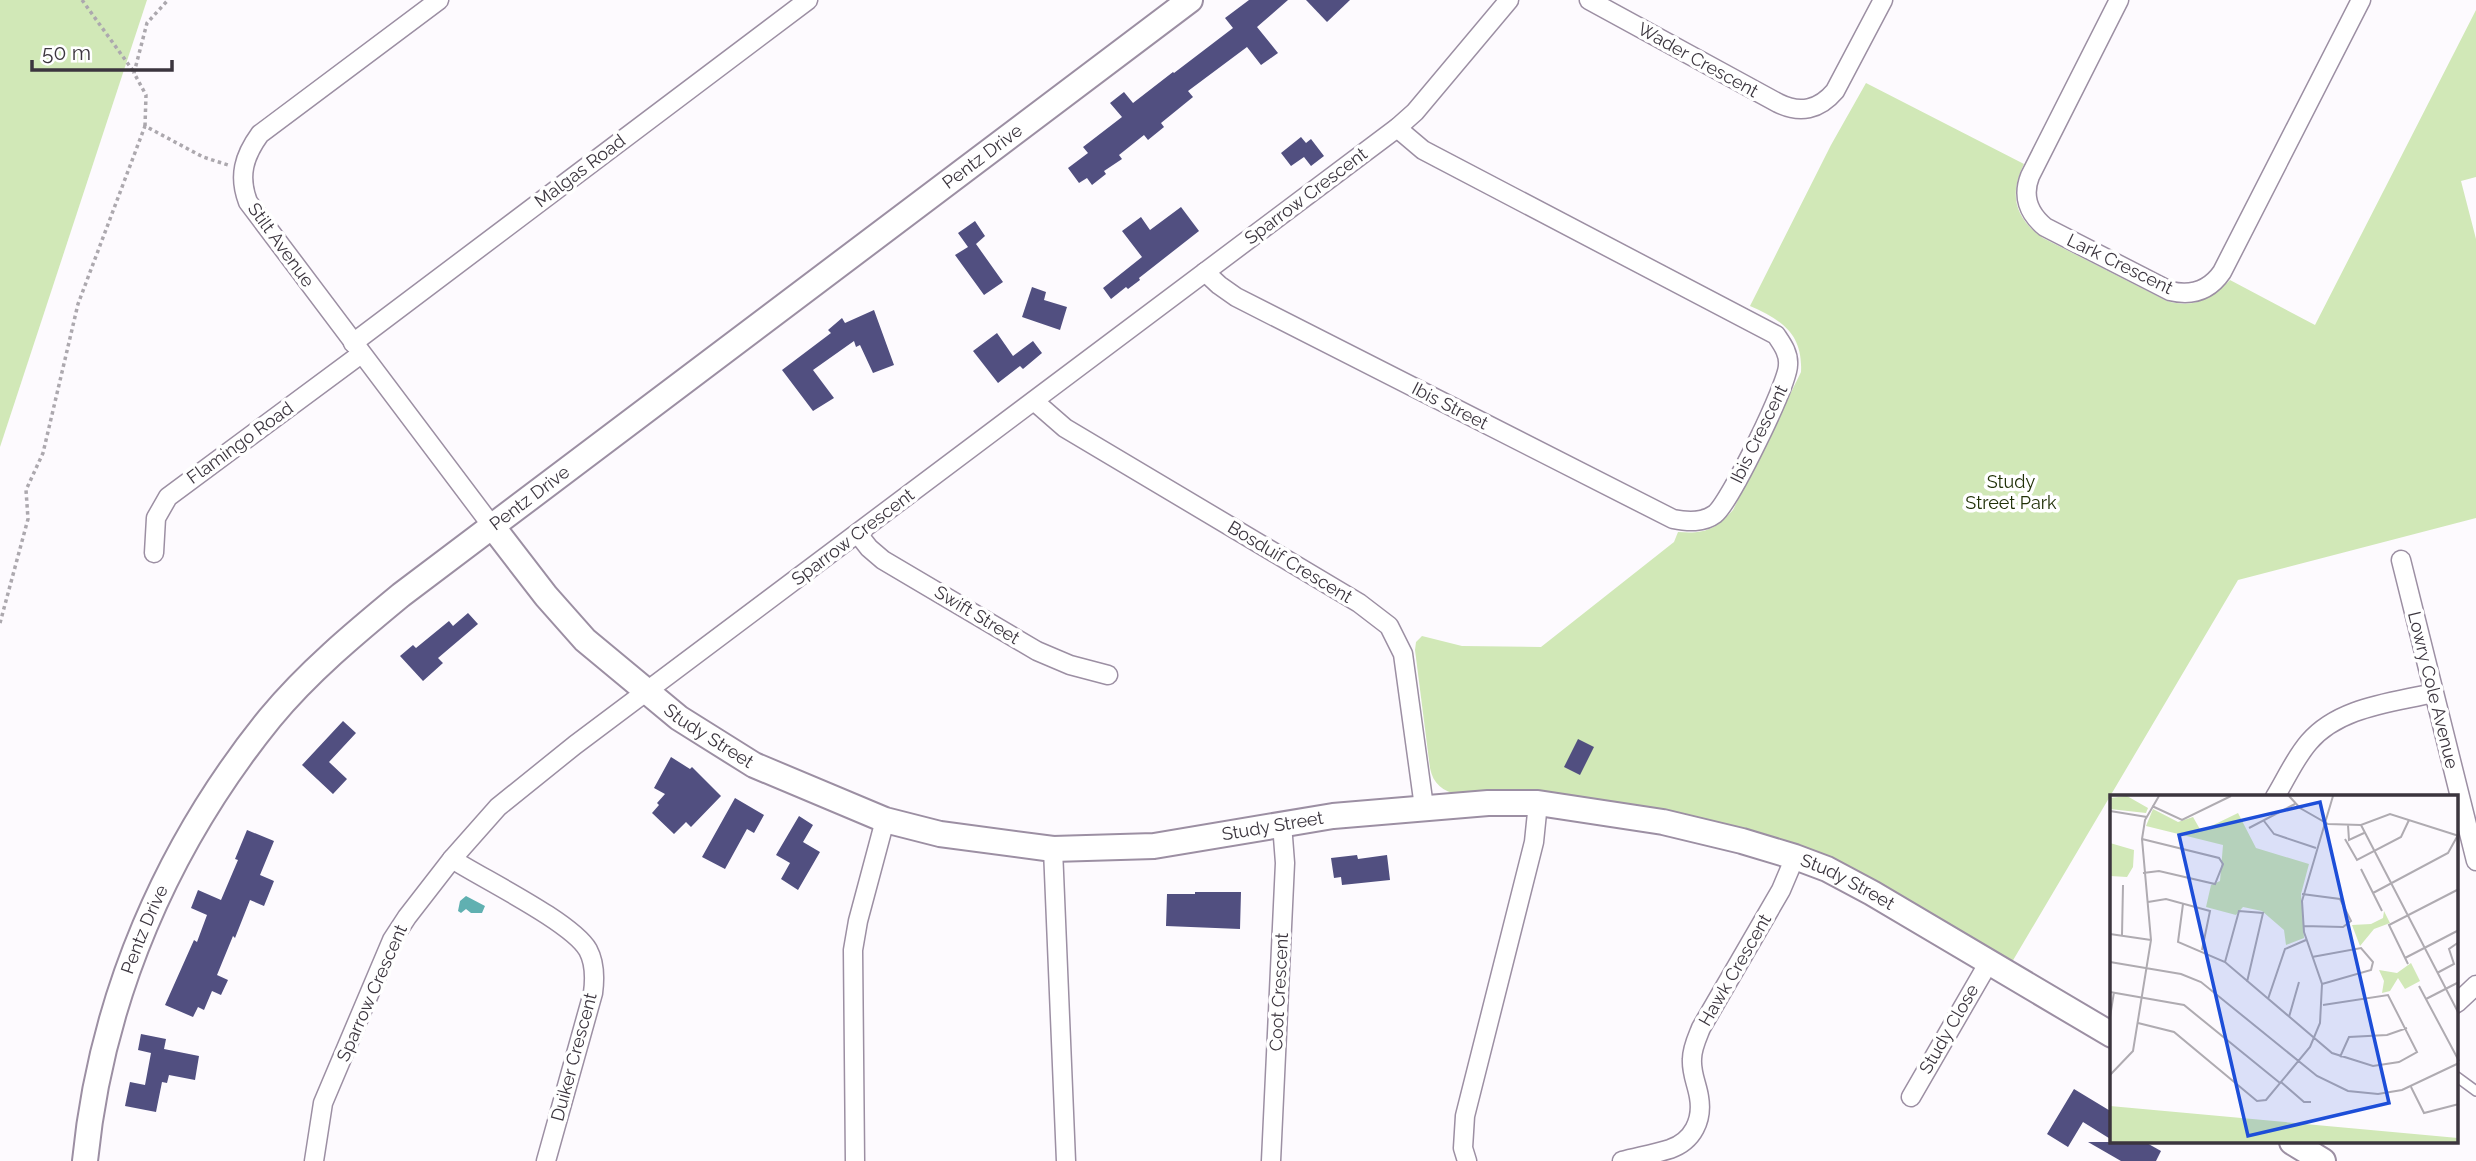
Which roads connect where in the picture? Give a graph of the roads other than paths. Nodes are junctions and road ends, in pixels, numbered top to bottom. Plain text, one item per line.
1 (439, 0) edge
2 (808, 0) edge
3 (1190, 0) edge
4 (1509, 0) edge
5 (1589, 0) edge
6 (1883, 0) edge
7 (2119, 0) edge
8 (2361, 0) edge
9 (1397, 128) junction
10 (1205, 272) junction
11 (357, 348) junction
12 (1034, 401) junction
13 (1703, 521) joint
14 (492, 526) junction
15 (858, 534) junction
16 (154, 553) dead end
17 (2401, 560) dead end
18 (1108, 675) dead end
19 (646, 693) junction
20 (2433, 693) junction
21 (2276, 795) edge
22 (1538, 803) junction
23 (1424, 807) junction
24 (885, 820) junction
25 (1282, 824) junction
26 (1053, 849) junction
27 (1795, 857) junction
28 (452, 859) junction
29 (2476, 861) edge
30 (1989, 962) junction
31 (2476, 985) edge
32 (2458, 1002) edge
33 (2110, 1034) edge
34 (2458, 1077) edge
35 (2476, 1091) edge
36 (1910, 1097) dead end
37 (85, 1161) edge
38 (314, 1161) edge
39 (546, 1161) edge
40 (855, 1161) edge
41 (1066, 1161) edge
42 (1271, 1161) edge
43 (1467, 1161) edge
44 (1622, 1161) edge

1 - 11 street, Stilt Avenue
2 - 11 street, Malgas Road
3 - 14 street, Pentz Drive
4 - 9 street, Sparrow Crescent
5 - 6 street, Wader Crescent
7 - 8 street, Lark Crescent
9 - 10 street, Sparrow Crescent
9 - 13 street, Ibis Crescent
10 - 12 street, Sparrow Crescent
10 - 13 street, Ibis Street
11 - 14 street, Stilt Avenue
11 - 16 street, Flamingo Road
12 - 15 street, Sparrow Crescent
12 - 23 street, Bosduif Crescent
14 - 19 street, Study Street
14 - 37 street, Pentz Drive
15 - 18 street, Swift Street
15 - 19 street, Sparrow Crescent
17 - 20 street, Lowry Cole Avenue
19 - 24 street, Study Street
19 - 28 street, Sparrow Crescent
20 - 21 street
20 - 29 street, Lowry Cole Avenue
22 - 23 street, Study Street
22 - 27 street, Study Street
22 - 43 street
23 - 25 street, Study Street
24 - 26 street, Study Street
24 - 40 street
25 - 26 street, Study Street
25 - 42 street, Coot Crescent
26 - 41 street
27 - 30 street, Study Street
27 - 44 street, Hawk Crescent
28 - 38 street, Sparrow Crescent
28 - 39 street, Duiker Crescent
30 - 33 street, Study Street
30 - 36 street, Study Close
31 - 32 street
34 - 35 lane

